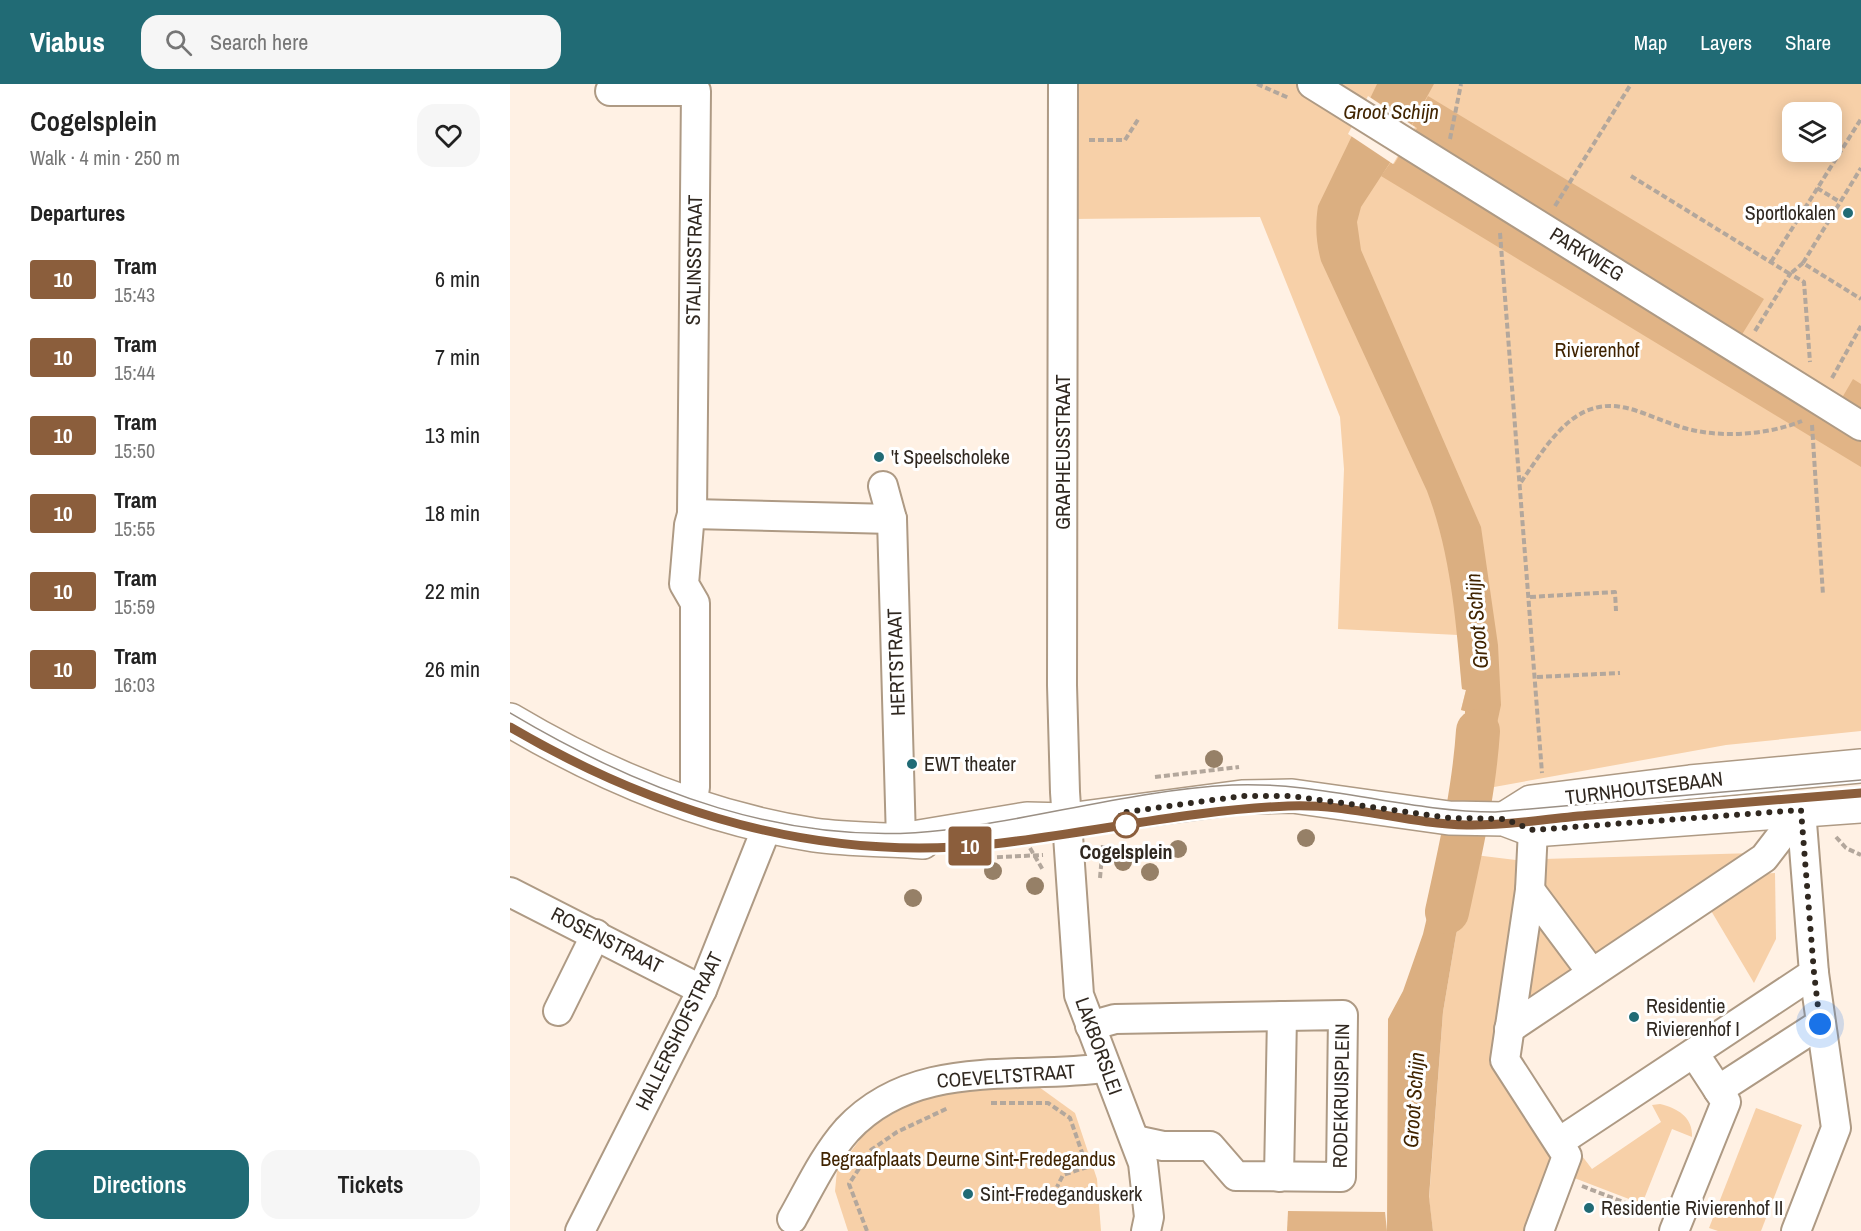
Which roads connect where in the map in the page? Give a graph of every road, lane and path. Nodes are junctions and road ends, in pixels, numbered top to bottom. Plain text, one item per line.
1 (1063, 84) edge
2 (1312, 84) edge
3 (1461, 84) edge
4 (1631, 84) edge
5 (610, 91) dead end
6 (1139, 118) dead end
7 (1861, 118) edge
8 (1063, 141) junction
9 (1441, 165) junction
10 (1861, 168) edge
11 (1631, 176) dead end
12 (1817, 188) junction
13 (1498, 201) junction
14 (1840, 202) junction
15 (1543, 226) junction
16 (1771, 262) junction
17 (1803, 263) junction
18 (1790, 274) junction
19 (1861, 298) edge
20 (1861, 326) edge
21 (1742, 353) junction
22 (1819, 400) junction
23 (1861, 426) edge
24 (1521, 482) junction
25 (883, 486) dead end
26 (692, 514) junction
27 (892, 519) junction
28 (1823, 595) dead end
29 (1530, 597) junction
30 (1616, 611) dead end
31 (1620, 673) dead end
32 (1537, 677) junction
33 (510, 720) edge
34 (1861, 766) edge
35 (1542, 775) dead end
36 (692, 806) junction
37 (1861, 806) edge
38 (1801, 810) junction
39 (1068, 820) junction
40 (1507, 823) junction
41 (767, 827) junction
42 (1833, 833) dead end
43 (901, 840) junction
44 (1111, 845) dead end
45 (1103, 846) dead end
46 (1861, 855) edge
47 (1530, 890) junction
48 (510, 892) edge
49 (596, 934) junction
50 (1592, 973) junction
51 (1814, 973) junction
52 (702, 990) junction
53 (558, 1011) dead end
54 (1282, 1016) junction
55 (1820, 1024) junction
56 (1090, 1026) junction
57 (1509, 1029) junction
58 (1694, 1053) junction
59 (1105, 1068) junction
60 (1718, 1090) junction
61 (957, 1103) dead end
62 (979, 1103) dead end
63 (1135, 1140) junction
64 (1559, 1143) junction
65 (1279, 1177) junction
66 (1559, 1177) junction
67 (1057, 1187) dead end
68 (792, 1219) dead end
69 (1676, 1227) edge
70 (579, 1231) edge
71 (867, 1231) edge
72 (1146, 1231) edge
73 (1539, 1231) edge
74 (1796, 1231) edge

1 - 8 street, GRAPHEUSSTRAAT
2 - 9 street, PARKWEG
3 - 9 path
4 - 15 path
5 - 26 street, STALINSSTRAAT
6 - 8 path
7 - 12 path
8 - 39 street, GRAPHEUSSTRAAT
9 - 13 street, PARKWEG
10 - 14 path
11 - 16 path
12 - 14 path
12 - 16 path
13 - 15 street, PARKWEG
13 - 24 path
14 - 17 path
15 - 21 street, PARKWEG
16 - 18 path
17 - 18 path
17 - 19 path
18 - 21 path
18 - 22 path
20 - 22 path
21 - 22 street, PARKWEG
22 - 23 street, PARKWEG
24 - 28 path
24 - 29 path
25 - 27 street, HERTSTRAAT
26 - 27 street
26 - 36 street, STALINSSTRAAT
27 - 43 street, HERTSTRAAT
29 - 30 path
29 - 32 path
31 - 32 path
32 - 35 path
33 - 36 main road
34 - 40 main road, TURNHOUTSEBAAN
36 - 41 main road
37 - 38 main road, TURNHOUTSEBAAN
38 - 40 main road, TURNHOUTSEBAAN
38 - 50 street
38 - 51 street
39 - 40 main road
39 - 43 main road
39 - 56 street, LAKBORSLEI
40 - 47 street
41 - 43 main road
41 - 52 street, HALLERSHOFSTRAAT
42 - 46 path
44 - 45 path
47 - 50 street
47 - 57 street
48 - 49 street, ROSENSTRAAT
49 - 52 street, ROSENSTRAAT
49 - 53 street
50 - 57 street
51 - 55 street
51 - 58 street
52 - 70 street, HALLERSHOFSTRAAT
54 - 56 street, RODEKRUISPLEIN
54 - 65 street
54 - 65 street, RODEKRUISPLEIN
55 - 60 street
55 - 74 street
56 - 59 street, LAKBORSLEI
57 - 64 street
58 - 60 street
58 - 64 street
59 - 63 street, LAKBORSLEI
59 - 68 street, COEVELTSTRAAT
60 - 69 street
61 - 71 path
62 - 67 path
63 - 65 street, RODEKRUISPLEIN
63 - 72 street, LAKBORSLEI
64 - 66 street
66 - 69 path
66 - 73 street

